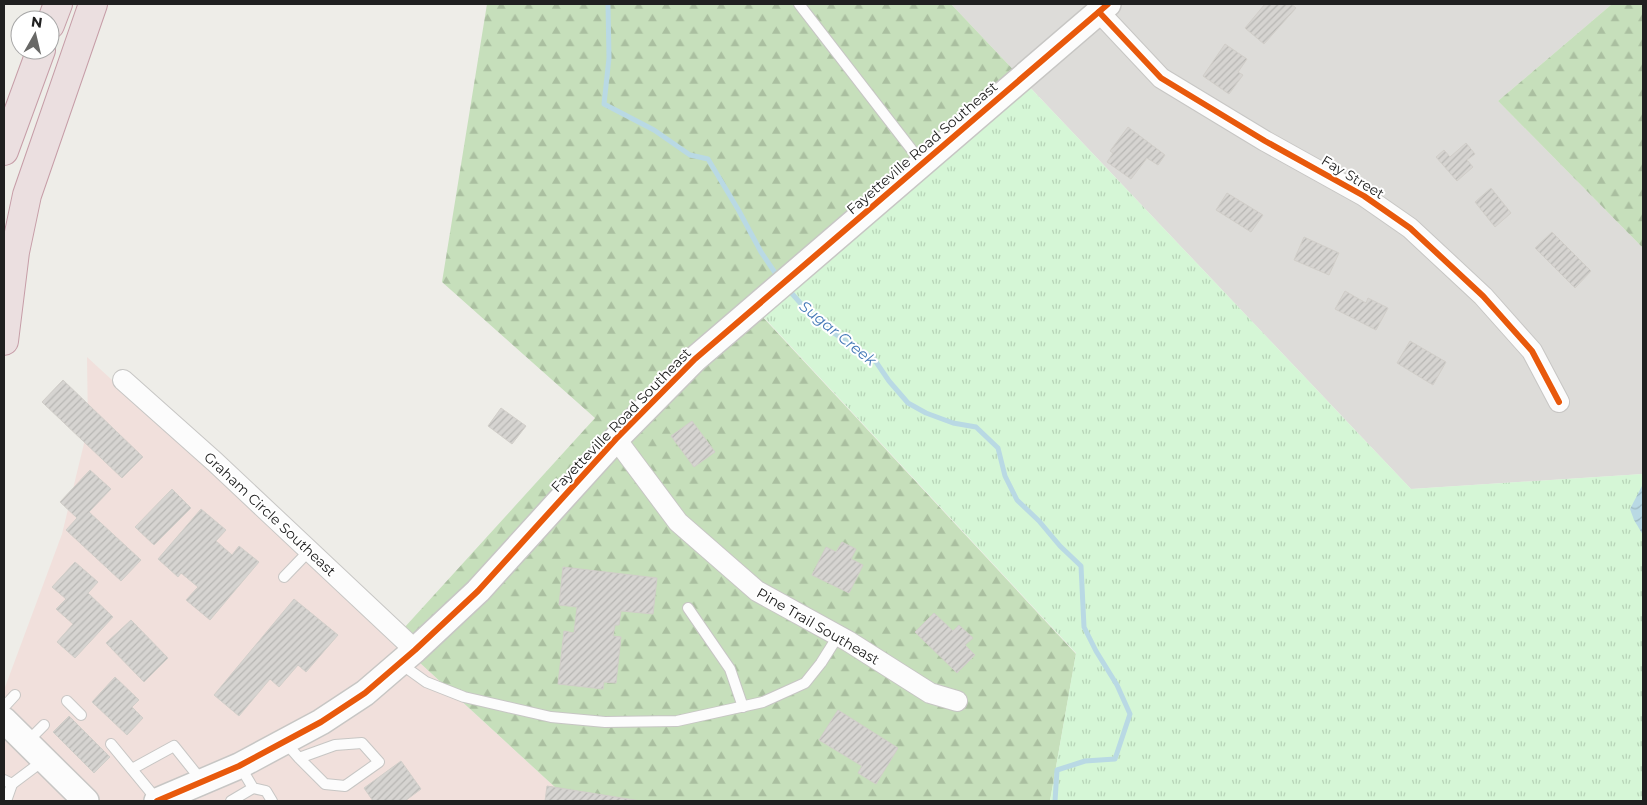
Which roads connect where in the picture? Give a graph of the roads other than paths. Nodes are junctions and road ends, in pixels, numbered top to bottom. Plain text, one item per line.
1 (93, 4) edge
2 (799, 4) edge
3 (1103, 8) edge
4 (37, 60) edge
5 (4, 151) edge
6 (922, 163) junction
7 (4, 341) edge
8 (124, 380) dead end
9 (1559, 402) dead end
10 (616, 440) junction
11 (309, 551) junction
12 (284, 577) dead end
13 (688, 608) dead end
14 (838, 636) junction
15 (408, 657) junction
16 (15, 695) dead end
17 (956, 701) dead end
18 (67, 702) dead end
19 (4, 707) edge
20 (743, 707) junction
21 (81, 715) dead end
22 (4, 720) edge
23 (44, 725) dead end
24 (26, 742) junction
25 (111, 744) dead end
26 (292, 750) junction
27 (44, 760) junction
28 (239, 766) junction
29 (132, 769) junction
30 (203, 781) junction
31 (8, 782) edge
32 (253, 788) junction
33 (6, 801) edge
34 (86, 801) edge
35 (157, 801) edge
36 (231, 801) edge
37 (272, 801) edge

1 - 7 highway
2 - 6 lane
3 - 6 street, Fayetteville Road Southeast
3 - 9 street, Fay Street
4 - 5 highway
6 - 10 street, Fayetteville Road Southeast
8 - 11 street, Graham Circle Southeast
10 - 14 street, Pine Trail Southeast
10 - 15 street, Fayetteville Road Southeast
11 - 12 lane
11 - 15 street, Graham Circle Southeast
13 - 20 lane
14 - 17 street, Pine Trail Southeast
14 - 20 lane
15 - 20 lane
15 - 26 street, Fayetteville Road Southeast
16 - 19 lane
18 - 21 lane
22 - 24 street
23 - 24 lane
24 - 27 street
25 - 29 lane
26 - 26 lane
26 - 28 street, Fayetteville Road Southeast
27 - 31 lane
27 - 34 street
28 - 30 street, Fayetteville Road Southeast
28 - 32 lane
29 - 30 lane
29 - 35 lane
30 - 35 street, Fayetteville Road Southeast
31 - 33 lane
32 - 36 lane
32 - 37 lane

